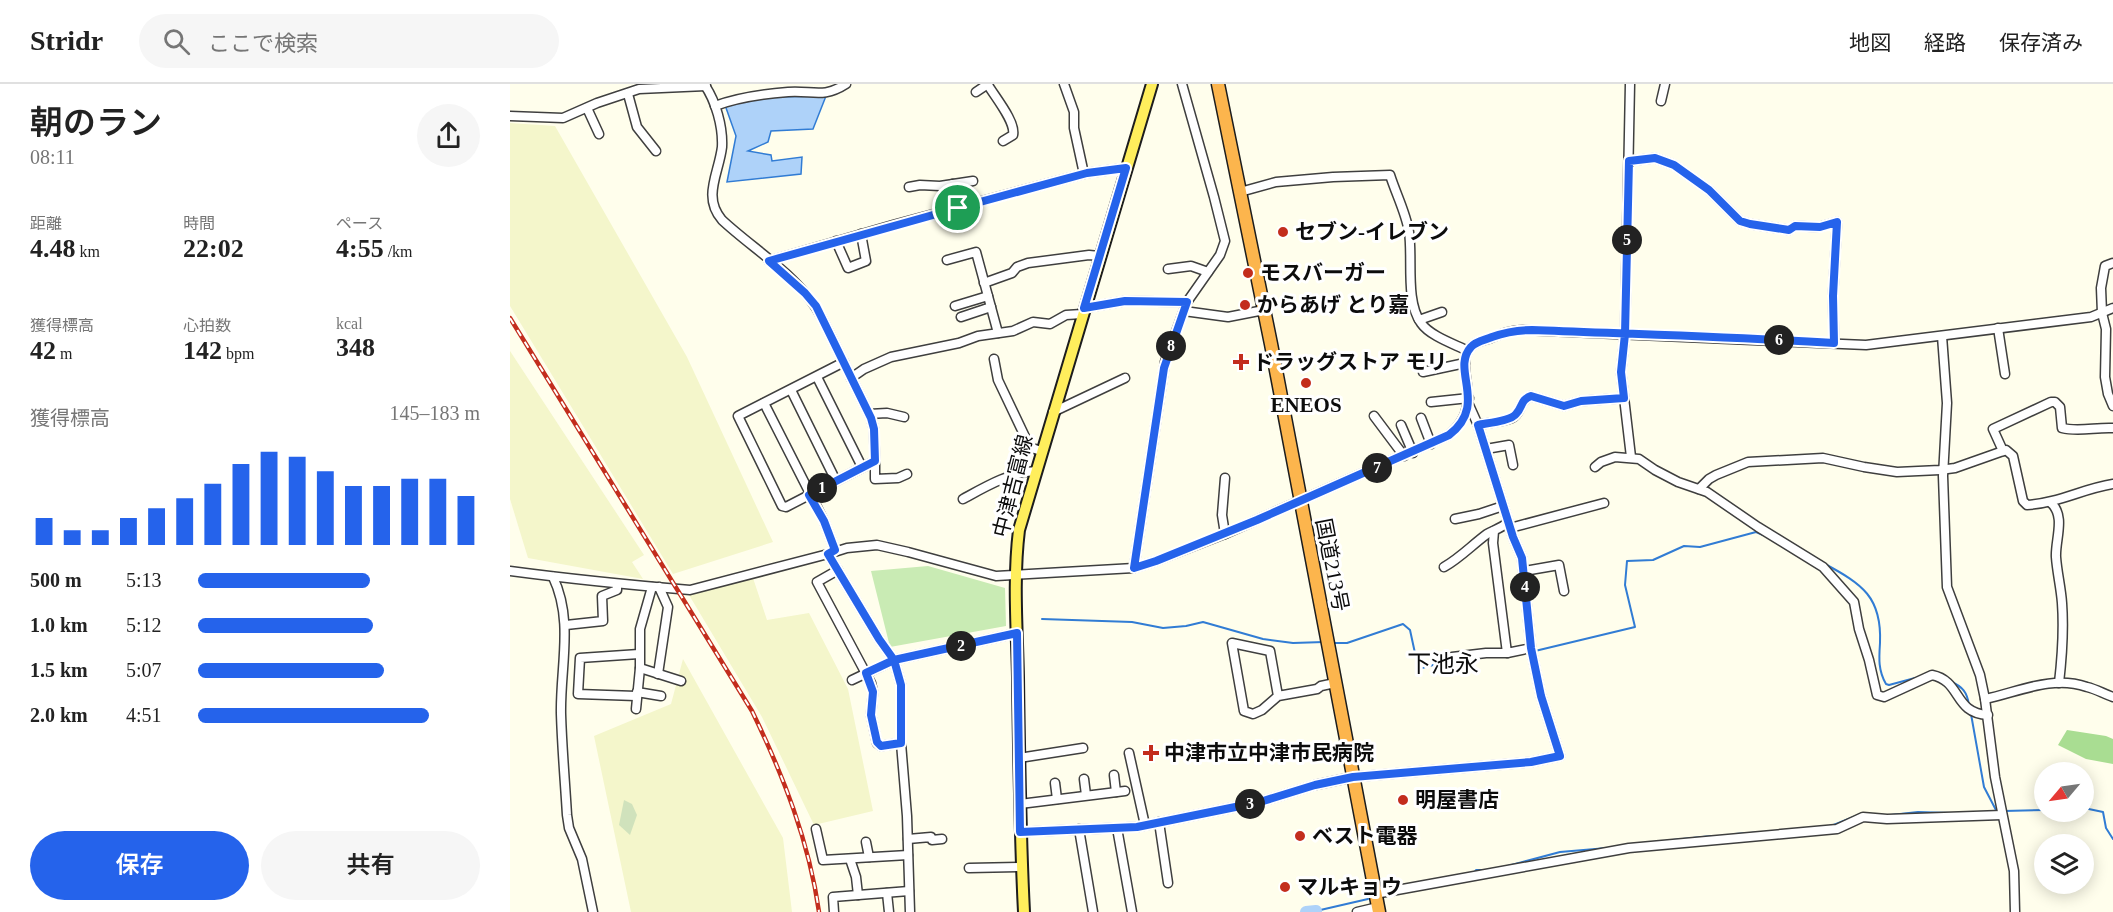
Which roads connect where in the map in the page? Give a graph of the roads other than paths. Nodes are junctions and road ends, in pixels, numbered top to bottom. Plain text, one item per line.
1 (846, 84) edge
2 (988, 84) edge
3 (1064, 84) edge
4 (1152, 84) edge
5 (1182, 84) edge
6 (1218, 84) edge
7 (1630, 84) edge
8 (1665, 84) edge
9 (705, 85) edge
10 (976, 92) dead end
11 (628, 94) junction
12 (1661, 102) dead end
13 (715, 106) junction
14 (587, 108) junction
15 (510, 116) edge
16 (599, 134) dead end
17 (1003, 141) dead end
18 (656, 151) dead end
19 (1629, 161) junction
20 (1126, 168) junction
21 (1084, 174) junction
22 (973, 181) dead end
23 (953, 184) junction
24 (909, 187) dead end
25 (1239, 192) junction
26 (958, 208) junction
27 (861, 234) junction
28 (836, 241) junction
29 (1099, 256) junction
30 (947, 260) dead end
31 (769, 261) junction
32 (2113, 263) edge
33 (1168, 269) dead end
34 (1208, 272) junction
35 (984, 284) junction
36 (988, 296) junction
37 (955, 306) dead end
38 (1186, 306) junction
39 (991, 307) junction
40 (2113, 308) edge
41 (1264, 310) junction
42 (1083, 311) junction
43 (1442, 312) dead end
44 (2102, 313) junction
45 (961, 317) dead end
46 (1419, 320) junction
47 (1998, 328) junction
48 (998, 333) junction
49 (1625, 334) junction
50 (1942, 336) junction
51 (1834, 343) junction
52 (1468, 351) junction
53 (994, 359) dead end
54 (844, 362) junction
55 (1465, 363) junction
56 (1424, 372) dead end
57 (2005, 374) dead end
58 (817, 376) junction
59 (851, 378) junction
60 (1125, 378) dead end
61 (791, 390) junction
62 (1624, 398) junction
63 (1469, 401) junction
64 (1431, 402) dead end
65 (764, 403) junction
66 (2113, 406) edge
67 (1053, 412) junction
68 (869, 414) junction
69 (1374, 416) dead end
70 (904, 417) dead end
71 (1421, 418) dead end
72 (1401, 425) dead end
73 (1478, 425) junction
74 (2113, 428) edge
75 (1431, 444) junction
76 (1486, 449) junction
77 (1041, 451) junction
78 (2003, 451) junction
79 (1408, 454) junction
80 (1631, 457) junction
81 (875, 461) junction
82 (1513, 465) dead end
83 (862, 467) junction
84 (1595, 467) dead end
85 (1944, 470) junction
86 (1036, 471) junction
87 (907, 474) dead end
88 (1225, 478) dead end
89 (836, 481) junction
90 (2113, 484) edge
91 (1699, 489) junction
92 (809, 495) junction
93 (963, 499) dead end
94 (1300, 501) junction
95 (1604, 503) dead end
96 (2051, 503) junction
97 (1503, 506) junction
98 (1455, 519) dead end
99 (1509, 525) junction
100 (1494, 531) junction
101 (1224, 534) junction
102 (831, 552) junction
103 (1444, 567) dead end
104 (1134, 568) junction
105 (838, 570) junction
106 (510, 571) edge
107 (1524, 572) junction
108 (1016, 576) junction
109 (553, 577) junction
110 (616, 584) junction
111 (655, 587) junction
112 (1564, 591) dead end
113 (566, 625) junction
114 (1017, 633) junction
115 (1531, 648) junction
116 (1507, 653) junction
117 (639, 654) junction
118 (1452, 657) dead end
119 (894, 660) junction
120 (640, 668) junction
121 (866, 673) junction
122 (658, 674) junction
123 (852, 680) dead end
124 (681, 681) dead end
125 (1335, 682) junction
126 (2059, 683) junction
127 (637, 694) junction
128 (660, 696) dead end
129 (1278, 696) junction
130 (2113, 697) edge
131 (1985, 699) junction
132 (636, 709) dead end
133 (1988, 716) junction
134 (901, 743) junction
135 (1083, 748) dead end
136 (1129, 753) dead end
137 (1019, 758) junction
138 (1114, 775) dead end
139 (1353, 777) junction
140 (1084, 779) dead end
141 (1055, 783) dead end
142 (1086, 795) junction
143 (1057, 799) junction
144 (1020, 804) junction
145 (2002, 815) junction
146 (1159, 822) junction
147 (1145, 825) junction
148 (1118, 828) junction
149 (816, 829) dead end
150 (1079, 829) junction
151 (1020, 832) junction
152 (908, 839) junction
153 (942, 839) dead end
154 (866, 842) dead end
155 (908, 855) junction
156 (869, 857) junction
157 (850, 859) junction
158 (1022, 867) junction
159 (969, 868) dead end
160 (1168, 883) dead end
161 (909, 891) junction
162 (887, 893) junction
163 (858, 895) junction
164 (1377, 904) edge
165 (593, 912) edge
166 (834, 912) edge
167 (889, 912) edge
168 (909, 912) edge
169 (1024, 912) edge
170 (1093, 912) edge
171 (1132, 912) edge
172 (1357, 912) edge
173 (2015, 912) edge

1 - 13 street
2 - 10 street
2 - 17 street
3 - 21 street
4 - 20 main road, 中津吉富線
5 - 34 street
6 - 25 highway, 国道213号
7 - 19 street
8 - 12 street
9 - 11 street
9 - 13 street
11 - 14 street
11 - 18 street
13 - 31 street
14 - 15 street
14 - 16 street
19 - 49 street
19 - 51 street
20 - 21 street
20 - 29 main road, 中津吉富線
21 - 26 street
22 - 23 street
23 - 24 street
23 - 26 street
25 - 41 highway, 国道213号
25 - 46 street
26 - 27 street
27 - 28 street
27 - 28 street
28 - 31 street
29 - 35 street
29 - 42 main road, 中津吉富線
30 - 35 street
31 - 54 street
32 - 44 street
33 - 34 street
34 - 38 street
35 - 36 street
36 - 37 street
36 - 39 street
38 - 41 street
38 - 42 street
38 - 104 street
39 - 45 street
39 - 48 street
40 - 44 street
41 - 94 highway, 国道213号
42 - 48 street
42 - 67 main road, 中津吉富線
43 - 46 street
44 - 47 street
44 - 66 street
46 - 52 street
47 - 50 street
47 - 57 street
48 - 59 street
49 - 51 street
49 - 52 street
49 - 62 street
50 - 51 street
50 - 85 street
52 - 55 street
53 - 77 street
54 - 58 street
54 - 59 street
55 - 56 street
55 - 63 street
58 - 61 street
58 - 83 street
59 - 68 street
60 - 67 street
61 - 65 street
61 - 89 street
62 - 73 street
62 - 80 street
63 - 64 street
63 - 73 street
63 - 75 street
65 - 92 street
65 - 92 street
67 - 77 main road, 中津吉富線
68 - 70 street
68 - 81 street
69 - 79 street
71 - 75 street
72 - 79 street
73 - 76 street
74 - 78 street
75 - 79 street
76 - 82 street
76 - 97 street
77 - 86 main road, 中津吉富線
78 - 85 street
78 - 96 street
79 - 94 street
80 - 84 street
80 - 91 street
81 - 83 street
81 - 87 street
83 - 89 street
85 - 91 street
85 - 131 street
86 - 93 street
86 - 108 main road, 中津吉富線
88 - 101 street
89 - 92 street
90 - 96 street
91 - 133 street
92 - 102 street
94 - 101 street
94 - 125 highway, 国道213号
95 - 99 street
96 - 126 street
97 - 98 street
97 - 99 street
99 - 100 street
99 - 107 street
100 - 103 street
100 - 116 street
101 - 104 street
102 - 105 street
102 - 108 street
102 - 111 street
104 - 108 street
105 - 119 street
105 - 121 street
106 - 109 street
107 - 112 street
107 - 115 street
108 - 114 main road, 中津吉富線
109 - 110 street
109 - 113 street
110 - 111 street
110 - 113 street
111 - 117 street
111 - 122 street
113 - 165 street
114 - 119 street
114 - 137 main road, 中津吉富線
115 - 116 street
115 - 139 street
116 - 118 street
117 - 120 street
117 - 127 street
119 - 121 street
119 - 134 street
120 - 122 street
120 - 127 street
121 - 123 street
121 - 134 street
122 - 124 street
125 - 129 street
125 - 139 highway, 国道213号
126 - 130 street
126 - 131 street
127 - 128 street
127 - 132 street
129 - 129 street
131 - 133 street
133 - 145 street
134 - 152 street
135 - 137 street
136 - 147 street
137 - 144 main road, 中津吉富線
138 - 142 street
139 - 146 street
139 - 164 highway, 国道213号
140 - 142 street
141 - 143 street
142 - 143 street
143 - 144 street
144 - 151 main road, 中津吉富線
145 - 164 street
145 - 173 street
146 - 147 street
146 - 160 street
147 - 148 street
148 - 150 street
148 - 171 street
149 - 157 street
150 - 151 street
150 - 170 street
151 - 158 main road, 中津吉富線
152 - 153 street
152 - 155 street
154 - 156 street
155 - 156 street
155 - 161 street
156 - 157 street
157 - 163 street
158 - 159 street
158 - 169 main road, 中津吉富線
161 - 162 street
161 - 168 street
162 - 163 street
162 - 167 street
163 - 166 street
164 - 172 street

